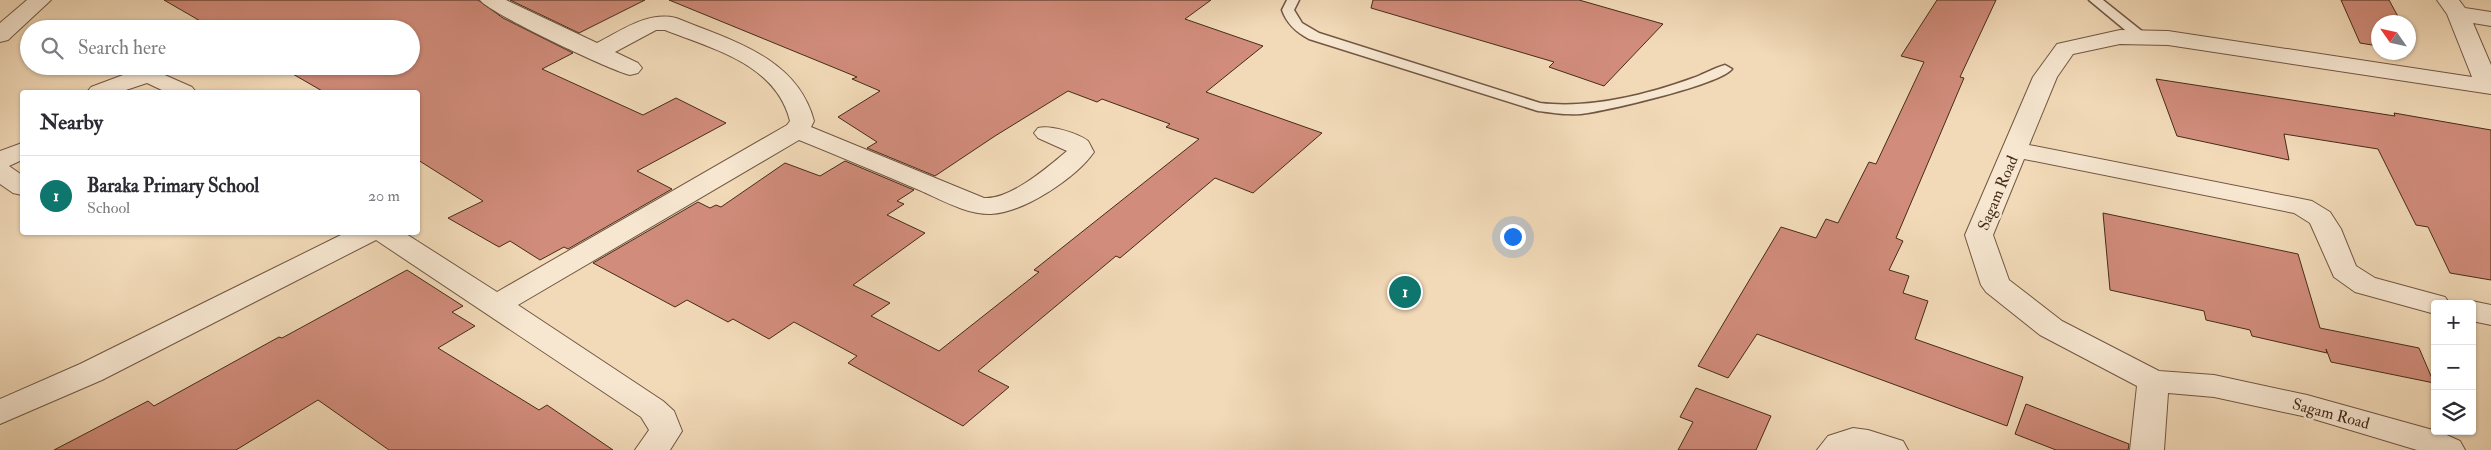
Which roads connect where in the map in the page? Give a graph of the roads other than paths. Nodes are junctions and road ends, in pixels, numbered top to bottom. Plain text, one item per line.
1 (40, 0) edge
2 (492, 0) edge
3 (1293, 0) edge
4 (2095, 0) edge
5 (2453, 7) edge
6 (2491, 20) edge
7 (0, 35) edge
8 (2141, 36) junction
9 (597, 52) junction
10 (630, 68) dead end
11 (1725, 68) dead end
12 (2489, 87) edge
13 (104, 90) edge
14 (180, 90) edge
15 (797, 130) junction
16 (1047, 133) dead end
17 (2016, 150) junction
18 (20, 153) edge
19 (0, 161) edge
20 (0, 172) edge
21 (20, 186) edge
22 (364, 235) edge
23 (388, 235) edge
24 (2431, 303) edge
25 (497, 305) junction
26 (2476, 312) edge
27 (2491, 315) edge
28 (2153, 381) junction
29 (0, 412) edge
30 (652, 450) edge
31 (1834, 450) edge
32 (1891, 450) edge
33 (2148, 450) edge
34 (2448, 450) edge

1 - 7 street
2 - 9 street
3 - 11 lane
4 - 8 lane
5 - 6 street
5 - 12 street
8 - 12 street, Sagam Road
8 - 17 street, Sagam Road
9 - 10 street
9 - 15 street
13 - 14 street
15 - 16 street
15 - 25 street
17 - 24 street
17 - 28 street, Sagam Road
18 - 19 street
20 - 21 street
22 - 29 street
23 - 25 street
25 - 30 street
26 - 27 street
28 - 33 street
28 - 34 street, Sagam Road
31 - 32 street

